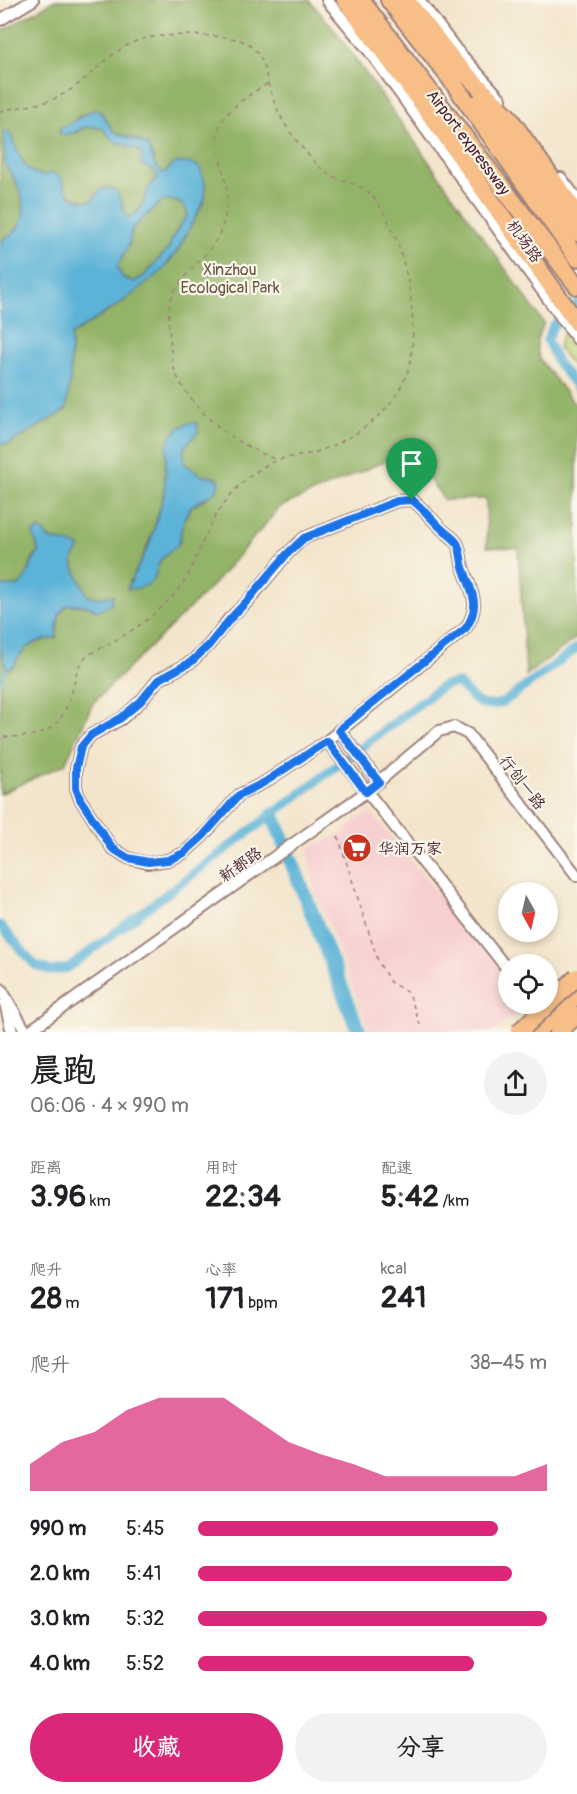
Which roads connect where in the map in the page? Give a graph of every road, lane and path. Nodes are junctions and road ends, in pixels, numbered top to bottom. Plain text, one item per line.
1 (33, 0) edge
2 (327, 0) edge
3 (345, 0) edge
4 (361, 0) edge
5 (389, 0) edge
6 (406, 0) edge
7 (419, 0) edge
8 (0, 20) edge
9 (449, 77) junction
10 (268, 84) junction
11 (0, 111) edge
12 (577, 200) edge
13 (577, 214) edge
14 (577, 233) edge
15 (577, 258) edge
16 (577, 286) edge
17 (557, 303) junction
18 (574, 324) edge
19 (577, 339) edge
20 (278, 460) junction
21 (341, 734) junction
22 (468, 734) joint
23 (0, 736) edge
24 (329, 744) junction
25 (379, 782) junction
26 (366, 792) junction
27 (338, 836) dead end
28 (577, 876) edge
29 (498, 957) edge
30 (577, 977) edge
31 (1, 988) edge
32 (577, 995) edge
33 (575, 1016) edge
34 (420, 1025) dead end
35 (12, 1032) edge
36 (27, 1032) edge
37 (519, 1032) edge
38 (536, 1032) edge
39 (560, 1032) edge

1 - 8 street
2 - 17 street, 机场路
3 - 17 highway
4 - 16 highway, Airport expressway
5 - 9 highway, Airport expressway
6 - 13 highway
7 - 12 street
9 - 14 highway
9 - 15 highway, Airport expressway
10 - 11 path
10 - 20 path
10 - 20 path
17 - 18 highway
18 - 19 street
20 - 23 path
21 - 24 street
21 - 24 street
21 - 25 street
22 - 25 street, 新都路
22 - 28 street, 行创一路
24 - 26 street
25 - 26 street, 新都路
26 - 29 street
26 - 36 street, 新都路
27 - 34 path
30 - 37 highway, bridge
31 - 35 street
31 - 36 street
32 - 38 highway
33 - 39 highway

